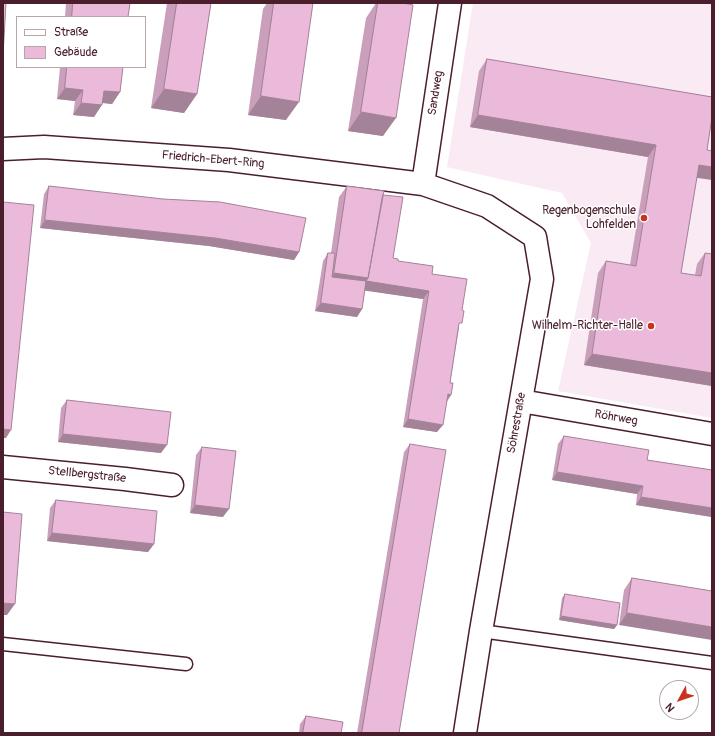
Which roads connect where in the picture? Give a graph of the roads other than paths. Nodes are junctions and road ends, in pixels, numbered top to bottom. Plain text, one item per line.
1 (450, 3) edge
2 (3, 149) edge
3 (423, 184) junction
4 (521, 400) junction
5 (712, 434) edge
6 (3, 467) edge
7 (172, 485) dead end
8 (480, 631) junction
9 (3, 644) edge
10 (712, 663) edge
11 (186, 664) dead end
12 (465, 733) edge

1 - 3 street, Sandweg
2 - 3 street, Friedrich-Ebert-Ring
3 - 4 street, Söhrestraße
4 - 5 street, Röhrweg
4 - 8 street, Söhrestraße
6 - 7 street, Stellbergstraße
8 - 10 lane
8 - 12 street, Söhrestraße
9 - 11 lane

